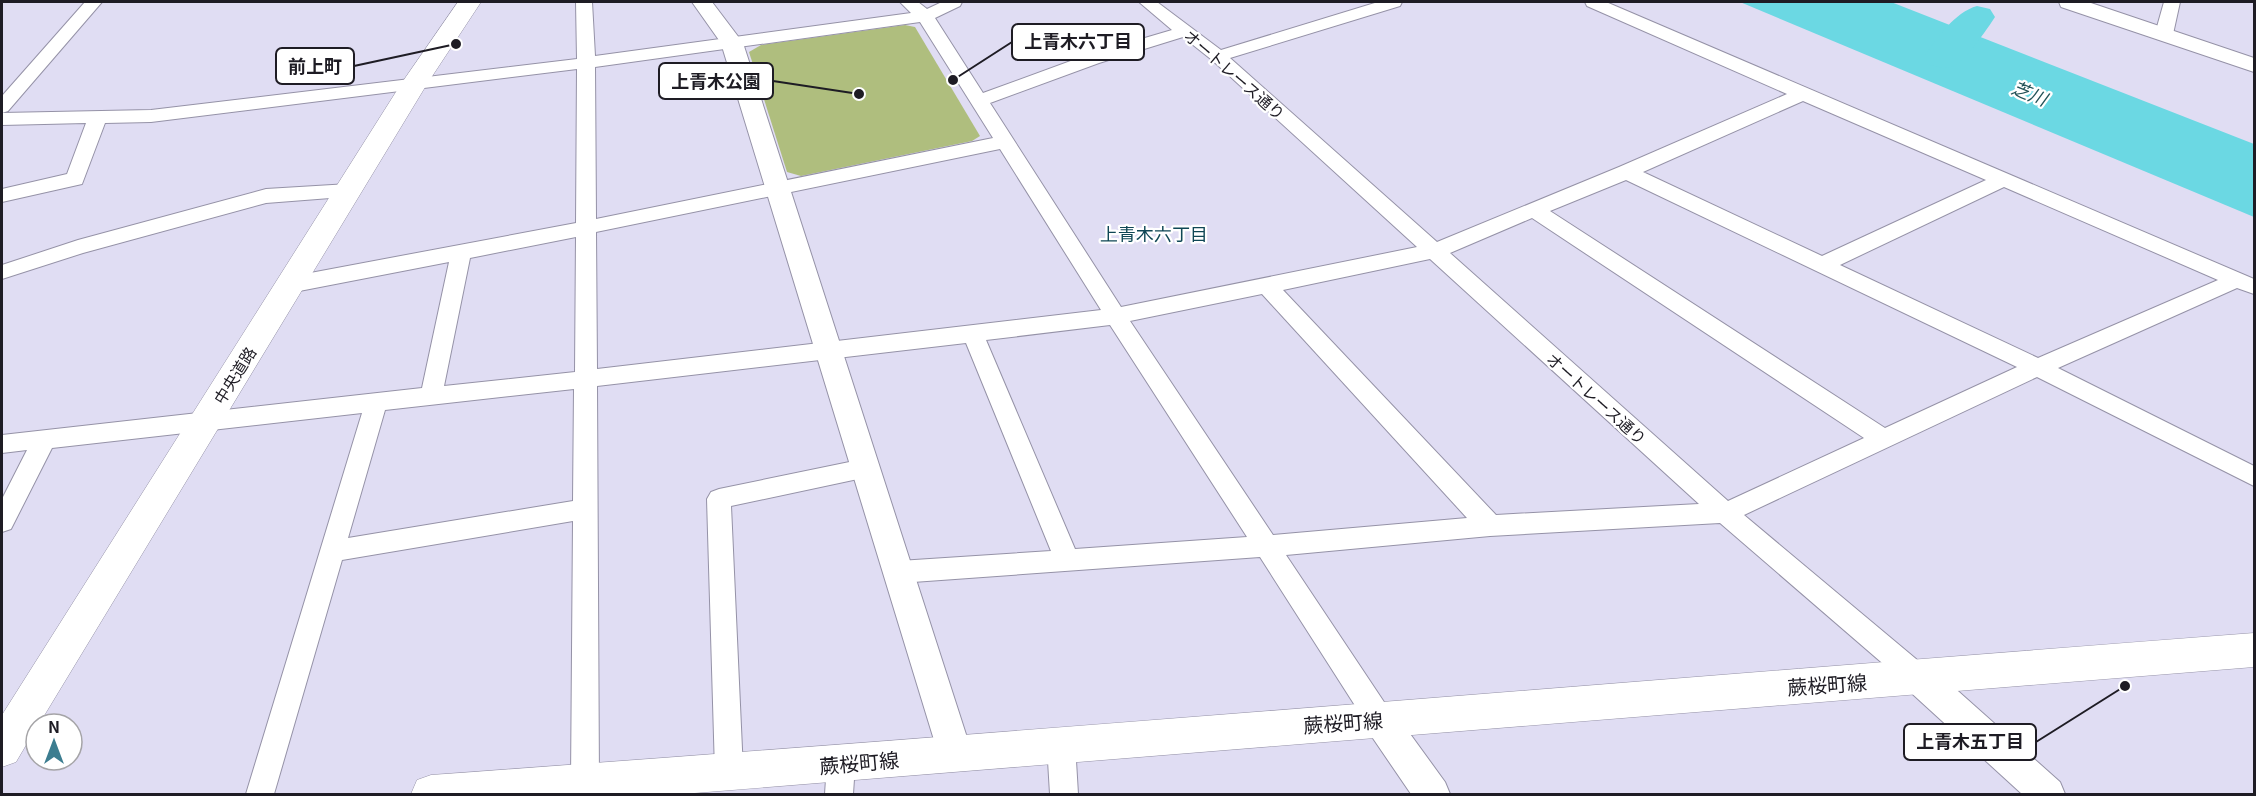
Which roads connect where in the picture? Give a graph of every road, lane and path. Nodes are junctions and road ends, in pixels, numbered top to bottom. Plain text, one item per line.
1 (94, 2) edge
2 (469, 2) edge
3 (584, 2) edge
4 (702, 2) edge
5 (908, 2) edge
6 (954, 2) edge
7 (1147, 2) edge
8 (1341, 2) edge
9 (1394, 2) edge
10 (1593, 2) edge
11 (2069, 2) edge
12 (2172, 2) edge
13 (1358, 13) junction
14 (925, 16) junction
15 (1186, 31) junction
16 (2164, 34) junction
17 (732, 43) junction
18 (1218, 56) junction
19 (586, 63) junction
20 (2254, 65) edge
21 (414, 84) junction
22 (1802, 94) junction
23 (979, 101) junction
24 (2, 107) edge
25 (98, 117) junction
26 (2, 119) edge
27 (1005, 142) junction
28 (1626, 172) junction
29 (2003, 180) junction
30 (776, 188) junction
31 (349, 191) junction
32 (2, 195) edge
33 (1534, 210) junction
34 (585, 228) junction
35 (1435, 251) junction
36 (461, 254) junction
37 (1822, 265) junction
38 (2, 272) edge
39 (2246, 284) edge
40 (289, 285) junction
41 (1267, 286) junction
42 (1116, 316) junction
43 (973, 334) junction
44 (826, 352) junction
45 (2038, 367) junction
46 (586, 379) junction
47 (431, 397) junction
48 (376, 403) junction
49 (206, 420) junction
50 (45, 439) junction
51 (1884, 439) junction
52 (2, 444) edge
53 (864, 469) junction
54 (2254, 477) edge
55 (585, 509) junction
56 (1725, 513) junction
57 (2, 522) edge
58 (1490, 526) junction
59 (1265, 546) junction
60 (332, 551) junction
61 (1067, 560) junction
62 (899, 572) junction
63 (2254, 650) edge
64 (1919, 678) junction
65 (1380, 720) junction
66 (1061, 744) junction
67 (2, 749) edge
68 (955, 753) junction
69 (729, 771) junction
70 (840, 779) edge
71 (585, 783) junction
72 (260, 795) edge
73 (431, 795) edge
74 (1064, 795) edge
75 (1432, 795) edge
76 (2047, 795) edge

1 - 24 street
2 - 21 main road, 中央道路
3 - 19 street
4 - 17 street
5 - 14 street
6 - 14 street
7 - 15 street, オートレース通り
8 - 13 street
9 - 13 street
10 - 22 street
11 - 16 street
12 - 16 street
13 - 18 street
14 - 17 street
14 - 23 street
15 - 18 street, オートレース通り
15 - 23 street
16 - 20 street
17 - 19 street
17 - 30 street
18 - 35 street, オートレース通り
19 - 21 street
19 - 34 street
21 - 25 street
21 - 31 main road, 中央道路
22 - 28 street
22 - 29 street
23 - 27 street
25 - 26 street
25 - 32 street
27 - 30 street
27 - 42 street
28 - 33 street
28 - 37 street
29 - 37 street
29 - 39 street
30 - 34 street
30 - 44 street
31 - 38 street
31 - 40 main road, 中央道路
33 - 35 street
33 - 51 street
34 - 36 street
34 - 46 street
35 - 41 street
35 - 56 street, オートレース通り
36 - 40 street
36 - 47 street
37 - 45 street
39 - 45 street
40 - 49 main road, 中央道路
41 - 42 street
41 - 58 street
42 - 43 street
42 - 59 street
43 - 44 street
43 - 61 street
44 - 46 street
44 - 53 street
45 - 51 street
45 - 54 street
46 - 47 street
46 - 55 street
47 - 48 street
48 - 49 street
48 - 60 street
49 - 50 street
49 - 67 main road, 中央道路
50 - 52 street
50 - 57 street
51 - 56 street
53 - 62 street
53 - 69 street
55 - 60 street
55 - 71 street
56 - 58 street
56 - 64 street, オートレース通り
58 - 59 street
59 - 61 street
59 - 65 street
60 - 72 street
61 - 62 street
62 - 68 street
63 - 64 main road, 蕨桜町線
64 - 65 main road, 蕨桜町線
64 - 76 street, オートレース通り
65 - 66 main road, 蕨桜町線
65 - 75 street
66 - 68 main road, 蕨桜町線
66 - 74 street
68 - 70 main road, 蕨桜町線
69 - 70 main road, 蕨桜町線
69 - 71 main road, 蕨桜町線
71 - 73 main road, 蕨桜町線

